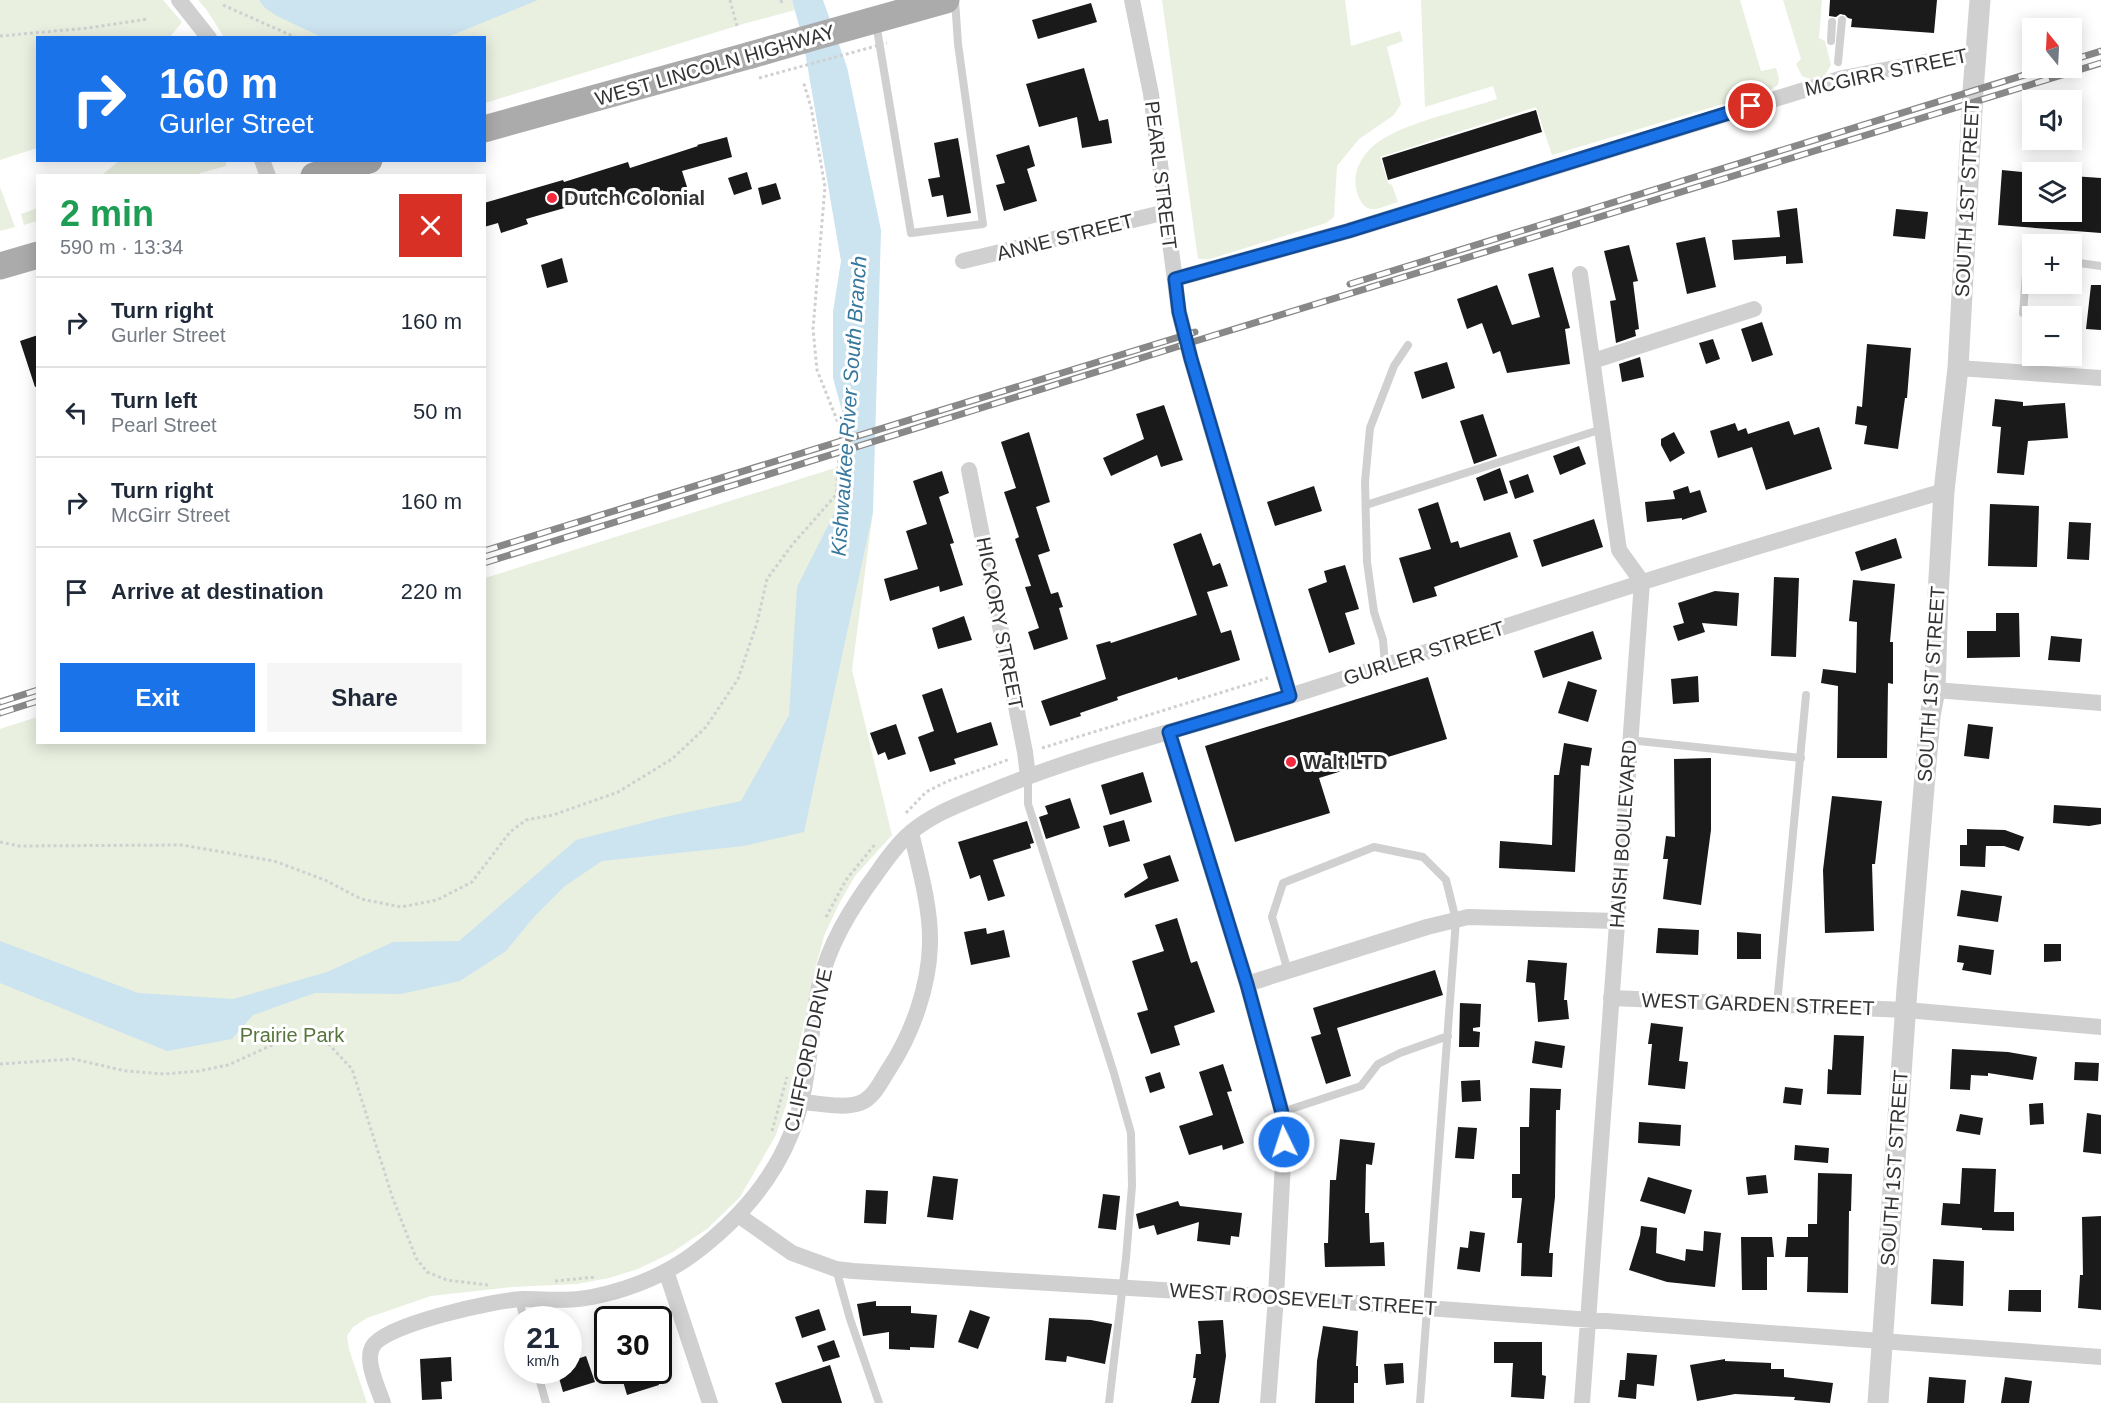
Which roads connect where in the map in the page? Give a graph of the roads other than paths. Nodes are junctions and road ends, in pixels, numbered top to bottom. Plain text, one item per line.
1 (179, 0) edge
2 (946, 0) edge
3 (955, 0) edge
4 (1132, 0) edge
5 (1980, 0) edge
6 (1842, 20) dead end
7 (1832, 22) dead end
8 (883, 31) junction
9 (207, 36) edge
10 (1831, 41) dead end
11 (1977, 52) junction
12 (1838, 62) dead end
13 (486, 129) edge
14 (362, 162) edge
15 (321, 174) edge
16 (1166, 212) junction
17 (36, 256) edge
18 (963, 261) dead end
19 (2082, 263) edge
20 (0, 266) edge
21 (2101, 266) edge
22 (1580, 274) dead end
23 (1175, 279) junction
24 (1754, 309) dead end
25 (1408, 345) dead end
26 (1593, 362) junction
27 (1958, 368) junction
28 (2101, 378) edge
29 (1602, 429) junction
30 (969, 470) dead end
31 (1944, 491) junction
32 (1366, 505) junction
33 (1642, 582) junction
34 (1385, 665) junction
35 (1935, 690) junction
36 (1806, 695) dead end
37 (1290, 696) junction
38 (2101, 703) edge
39 (1169, 732) junction
40 (1629, 740) junction
41 (1801, 758) junction
42 (1028, 776) junction
43 (905, 826) junction
44 (1456, 920) junction
45 (1617, 921) junction
46 (1288, 971) junction
47 (1247, 984) junction
48 (1611, 998) junction
49 (1777, 1004) junction
50 (1906, 1010) junction
51 (2101, 1027) edge
52 (1448, 1036) junction
53 (801, 1102) junction
54 (1282, 1112) junction
55 (738, 1215) junction
56 (836, 1269) junction
57 (666, 1271) junction
58 (1123, 1287) junction
59 (1276, 1297) junction
60 (519, 1299) junction
61 (521, 1306) edge
62 (1427, 1307) junction
63 (1588, 1318) junction
64 (1882, 1340) junction
65 (2101, 1357) edge
66 (541, 1384) edge
67 (383, 1403) edge
68 (546, 1403) edge
69 (710, 1403) edge
70 (879, 1403) edge
71 (1109, 1403) edge
72 (1268, 1403) edge
73 (1420, 1403) edge
74 (1582, 1403) edge
75 (1878, 1403) edge

1 - 9 street
2 - 8 main road, WEST LINCOLN HIGHWAY
3 - 8 lane
4 - 16 street, PEARL STREET
5 - 11 street, SOUTH 1ST STREET
6 - 12 lane
7 - 10 lane
8 - 13 main road, WEST LINCOLN HIGHWAY, bridge
11 - 23 street, MCGIRR STREET
11 - 27 street, SOUTH 1ST STREET
14 - 15 main road
16 - 18 street, ANNE STREET
16 - 23 street, PEARL STREET
17 - 20 main road
19 - 21 lane
22 - 26 street
23 - 37 street, PEARL STREET
24 - 26 street
25 - 32 lane
26 - 29 street
27 - 28 street
27 - 31 street, SOUTH 1ST STREET
29 - 32 lane
29 - 33 street
30 - 42 street, HICKORY STREET
31 - 33 street, GURLER STREET
31 - 35 street, SOUTH 1ST STREET
32 - 34 lane
33 - 34 street, GURLER STREET
33 - 40 street, HAISH BOULEVARD
34 - 37 street, GURLER STREET
35 - 38 street
35 - 50 street, SOUTH 1ST STREET
36 - 41 lane
37 - 39 street, GURLER STREET
39 - 42 street, GURLER STREET
39 - 47 street
40 - 41 lane
40 - 45 street, HAISH BOULEVARD
41 - 49 lane
42 - 43 street, GURLER STREET
42 - 58 lane
43 - 53 street, CLIFFORD DRIVE
43 - 53 street
44 - 45 street
44 - 46 street
44 - 46 lane
44 - 52 lane
45 - 48 street, HAISH BOULEVARD
46 - 47 street
47 - 54 street
48 - 49 street, WEST GARDEN STREET
48 - 63 street, HAISH BOULEVARD
49 - 50 street, WEST GARDEN STREET
50 - 51 street, WEST GARDEN STREET
50 - 64 street, SOUTH 1ST STREET
52 - 54 lane
52 - 62 lane
53 - 55 street, CLIFFORD DRIVE
54 - 59 street
55 - 56 street, WEST ROOSEVELT STREET
55 - 57 street, CLIFFORD DRIVE
56 - 58 street, WEST ROOSEVELT STREET
56 - 70 lane
57 - 60 street, CLIFFORD DRIVE
57 - 69 street
58 - 59 street, WEST ROOSEVELT STREET
58 - 71 lane
59 - 62 street, WEST ROOSEVELT STREET
59 - 72 street
60 - 61 lane
60 - 67 street, CLIFFORD DRIVE
62 - 63 street, WEST ROOSEVELT STREET
62 - 73 lane
63 - 64 street, WEST ROOSEVELT STREET
63 - 74 street, HAISH BOULEVARD
64 - 65 street, WEST ROOSEVELT STREET
64 - 75 street, SOUTH 1ST STREET
66 - 68 lane

